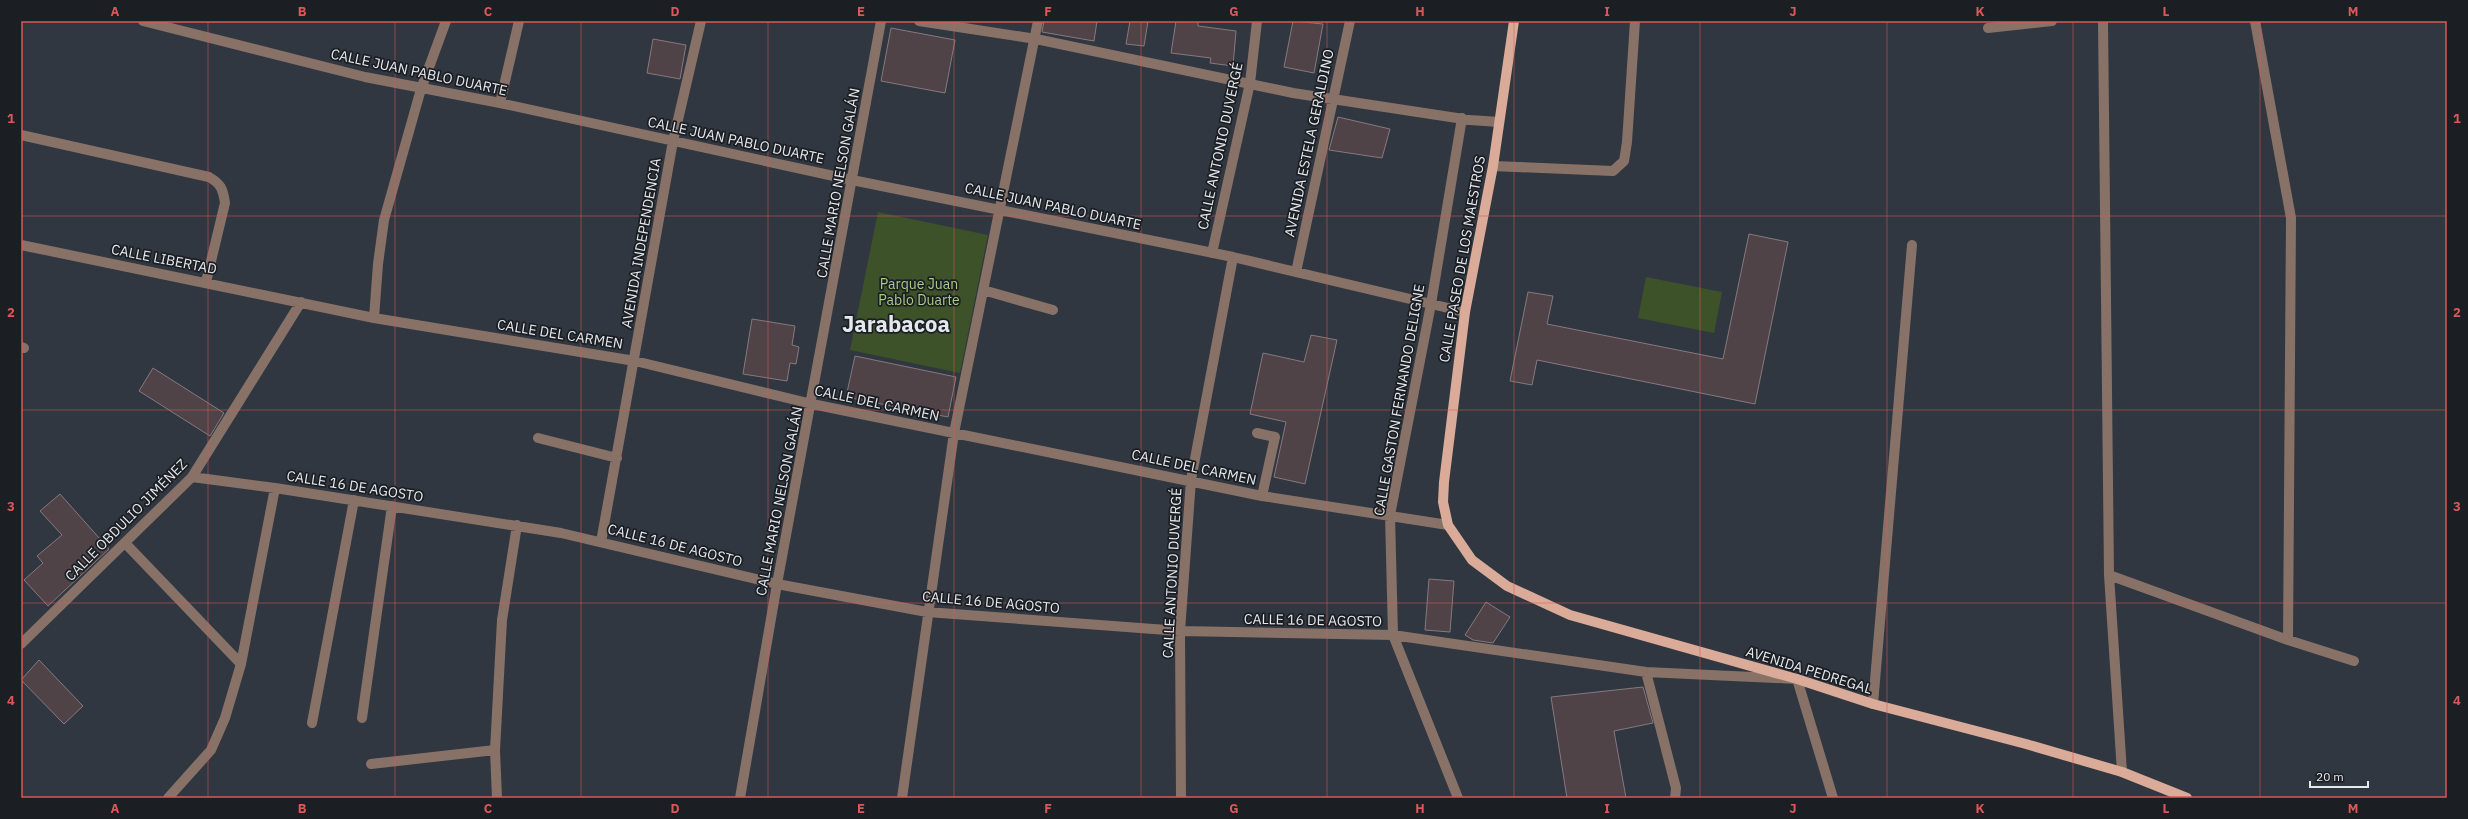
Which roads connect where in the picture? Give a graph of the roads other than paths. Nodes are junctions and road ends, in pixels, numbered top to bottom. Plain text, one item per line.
1 (143, 21) edge
2 (446, 21) edge
3 (519, 21) edge
4 (701, 21) edge
5 (881, 21) edge
6 (918, 21) edge
7 (1038, 21) edge
8 (1257, 21) edge
9 (1350, 21) edge
10 (1514, 21) edge
11 (1636, 21) edge
12 (2052, 21) edge
13 (2103, 21) edge
14 (2255, 21) edge
15 (1988, 28) dead end
16 (1036, 39) junction
17 (1250, 83) junction
18 (421, 89) junction
19 (1333, 98) junction
20 (500, 103) junction
21 (1462, 118) junction
22 (1499, 122) junction
23 (21, 135) edge
24 (673, 141) junction
25 (1493, 166) junction
26 (852, 180) junction
27 (1000, 209) junction
28 (21, 245) edge
29 (1912, 245) dead end
30 (1212, 253) junction
31 (1233, 257) junction
32 (1296, 272) junction
33 (206, 282) junction
34 (984, 290) junction
35 (301, 302) junction
36 (1432, 304) junction
37 (1053, 310) dead end
38 (1465, 312) junction
39 (374, 318) junction
40 (635, 361) junction
41 (812, 404) junction
42 (954, 433) junction
43 (1257, 433) dead end
44 (538, 438) dead end
45 (617, 458) junction
46 (192, 477) junction
47 (1191, 480) junction
48 (275, 488) junction
49 (1262, 496) junction
50 (354, 500) junction
51 (392, 506) junction
52 (1390, 515) junction
53 (517, 525) junction
54 (1448, 525) junction
55 (126, 542) junction
56 (601, 542) junction
57 (2109, 575) junction
58 (777, 584) junction
59 (927, 612) junction
60 (1180, 631) junction
61 (1393, 635) junction
62 (2288, 640) junction
63 (21, 644) edge
64 (2354, 661) dead end
65 (241, 664) junction
66 (1646, 672) junction
67 (1797, 679) junction
68 (1873, 704) junction
69 (362, 718) dead end
70 (312, 723) dead end
71 (495, 750) junction
72 (371, 764) dead end
73 (2122, 772) junction
74 (168, 798) edge
75 (497, 798) edge
76 (740, 798) edge
77 (902, 798) edge
78 (1181, 798) edge
79 (1458, 798) edge
80 (1676, 798) edge
81 (1833, 798) edge
82 (2187, 798) edge

1 - 18 street, CALLE JUAN PABLO DUARTE
2 - 18 street
3 - 20 street
4 - 24 street, AVENIDA INDEPENDENCIA
5 - 26 street, CALLE MARIO NELSON GALÁN
6 - 16 street
7 - 16 street
8 - 17 street, CALLE ANTONIO DUVERGÉ
9 - 19 street, AVENIDA ESTELA GERALDINO
10 - 22 main road, CALLE PASEO DE LOS MAESTROS
11 - 25 street
12 - 15 street
13 - 57 street
14 - 62 street
16 - 17 street
16 - 27 street
17 - 19 street
17 - 30 street, CALLE ANTONIO DUVERGÉ
18 - 20 street, CALLE JUAN PABLO DUARTE
18 - 39 street
19 - 21 street
19 - 32 street, AVENIDA ESTELA GERALDINO
20 - 24 street, CALLE JUAN PABLO DUARTE
21 - 22 street
21 - 36 street, CALLE GASTON FERNANDO DELIGNE
22 - 25 main road, CALLE PASEO DE LOS MAESTROS
23 - 33 street
24 - 26 street, CALLE JUAN PABLO DUARTE
24 - 40 street, AVENIDA INDEPENDENCIA
25 - 38 main road, CALLE PASEO DE LOS MAESTROS
26 - 27 street, CALLE JUAN PABLO DUARTE
26 - 41 street, CALLE MARIO NELSON GALÁN
27 - 30 street, CALLE JUAN PABLO DUARTE
27 - 34 street
28 - 33 street, CALLE LIBERTAD
29 - 68 street
30 - 31 street, CALLE JUAN PABLO DUARTE
31 - 32 street, CALLE JUAN PABLO DUARTE
31 - 47 street, CALLE ANTONIO DUVERGÉ
32 - 36 street, CALLE JUAN PABLO DUARTE
33 - 35 street, CALLE LIBERTAD
34 - 37 street
34 - 42 street
35 - 39 street, CALLE DEL CARMEN
35 - 46 street, CALLE OBDULIO JIMÉNEZ
36 - 38 street, CALLE JUAN PABLO DUARTE
36 - 52 street, CALLE GASTON FERNANDO DELIGNE
38 - 54 main road, CALLE PASEO DE LOS MAESTROS
39 - 40 street, CALLE DEL CARMEN
40 - 41 street, CALLE DEL CARMEN
40 - 45 street, AVENIDA INDEPENDENCIA
41 - 42 street, CALLE DEL CARMEN
41 - 58 street, CALLE MARIO NELSON GALÁN
42 - 47 street, CALLE DEL CARMEN
42 - 59 street
43 - 49 street
44 - 45 street
45 - 56 street, AVENIDA INDEPENDENCIA
46 - 48 street, CALLE 16 DE AGOSTO
46 - 55 street, CALLE OBDULIO JIMÉNEZ
47 - 49 street, CALLE DEL CARMEN
47 - 60 street, CALLE ANTONIO DUVERGÉ
48 - 50 street, CALLE 16 DE AGOSTO
48 - 65 street
49 - 52 street, CALLE DEL CARMEN
50 - 51 street, CALLE 16 DE AGOSTO
50 - 70 street
51 - 53 street, CALLE 16 DE AGOSTO
51 - 69 street
52 - 54 street, CALLE DEL CARMEN
52 - 61 street, CALLE GASTON FERNANDO DELIGNE
53 - 56 street, CALLE 16 DE AGOSTO
53 - 71 street
54 - 67 main road, AVENIDA PEDREGAL
55 - 63 street, CALLE OBDULIO JIMÉNEZ
55 - 65 street
56 - 58 street, CALLE 16 DE AGOSTO
57 - 62 street
57 - 73 street
58 - 59 street, CALLE 16 DE AGOSTO
58 - 76 street, CALLE MARIO NELSON GALÁN
59 - 60 street, CALLE 16 DE AGOSTO
59 - 77 street
60 - 61 street, CALLE 16 DE AGOSTO
60 - 78 street, CALLE ANTONIO DUVERGÉ
61 - 66 street, CALLE 16 DE AGOSTO
61 - 79 street, CALLE GASTON FERNANDO DELIGNE
62 - 64 street
65 - 74 street
66 - 67 street, CALLE 16 DE AGOSTO
66 - 80 street
67 - 68 main road, AVENIDA PEDREGAL
67 - 81 street
68 - 73 main road, AVENIDA PEDREGAL
71 - 72 street
71 - 75 street
73 - 82 main road, AVENIDA PEDREGAL

